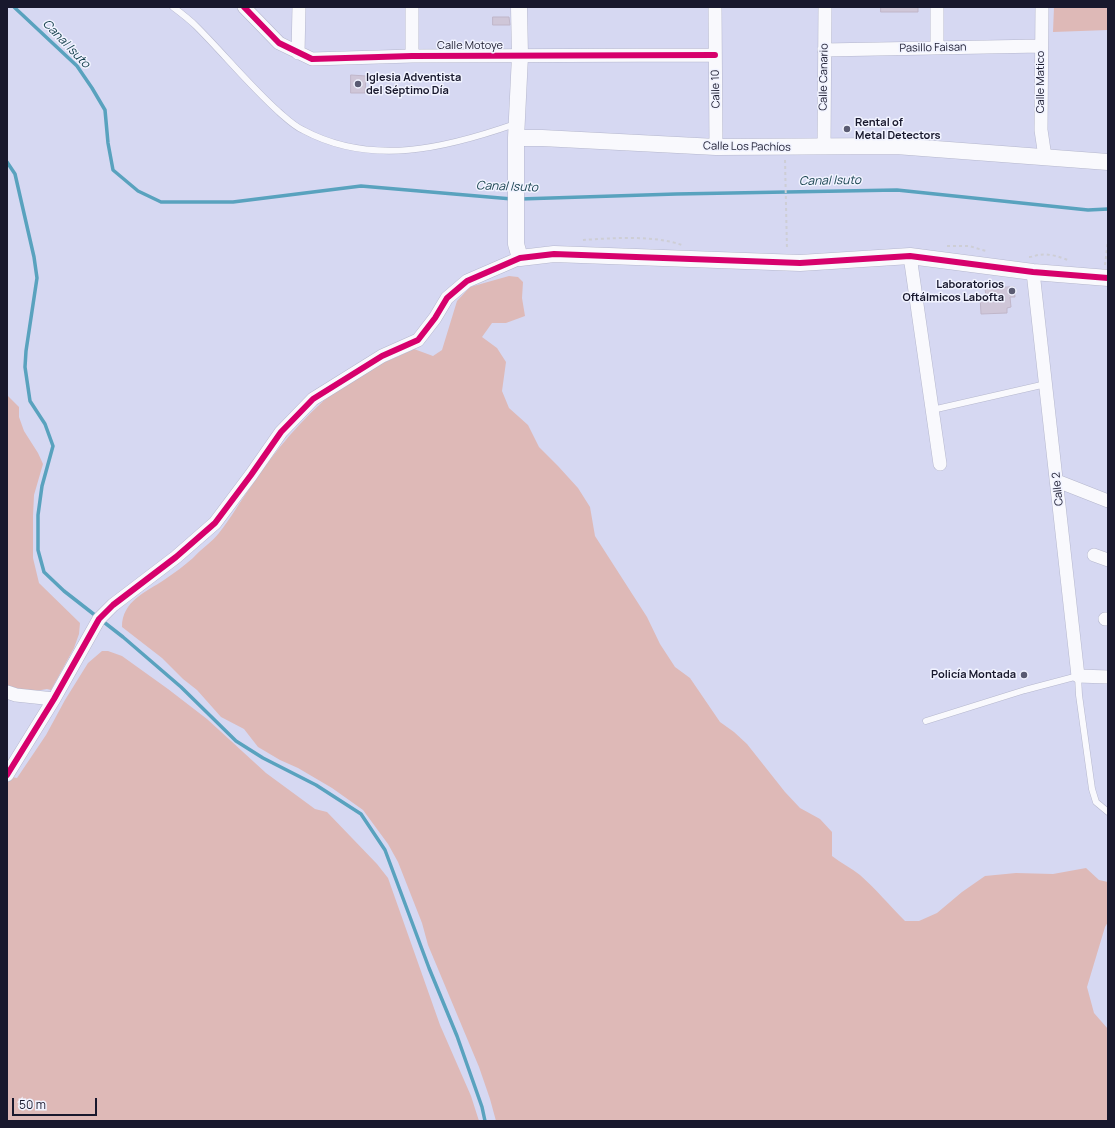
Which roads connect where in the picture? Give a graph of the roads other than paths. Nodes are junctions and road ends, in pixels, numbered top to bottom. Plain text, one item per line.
1 (173, 7) edge
2 (244, 7) edge
3 (299, 7) edge
4 (412, 7) edge
5 (519, 7) edge
6 (715, 7) edge
7 (825, 7) edge
8 (937, 7) edge
9 (1042, 7) edge
10 (1041, 46) junction
11 (937, 47) junction
12 (824, 50) junction
13 (298, 53) junction
14 (715, 55) junction
15 (412, 56) junction
16 (520, 56) junction
17 (516, 131) junction
18 (716, 147) junction
19 (824, 147) junction
20 (1045, 157) junction
21 (1108, 162) edge
22 (518, 251) junction
23 (910, 256) junction
24 (1033, 272) junction
25 (1106, 278) edge
26 (1046, 384) junction
27 (932, 410) junction
28 (940, 464) dead end
29 (1057, 481) junction
30 (1108, 500) edge
31 (1094, 555) dead end
32 (1108, 560) edge
33 (1078, 676) junction
34 (1108, 677) edge
35 (7, 692) edge
36 (54, 698) junction
37 (926, 721) dead end
38 (7, 775) edge
39 (1108, 812) edge

1 - 17 lane
2 - 13 street, Calle Motoye
3 - 13 street
4 - 15 street
5 - 16 street
6 - 14 street, Calle 10
7 - 12 street, Calle Canario
8 - 11 street
9 - 10 street, Calle Matico
10 - 11 street, Pasillo Faisan
10 - 20 street, Calle Matico
11 - 12 street, Pasillo Faisan
12 - 19 street, Calle Canario
13 - 15 street, Calle Motoye
14 - 16 street, Calle Motoye
14 - 18 street, Calle 10
15 - 16 street, Calle Motoye
16 - 17 street
17 - 18 street, Calle Los Pachíos
17 - 22 street
18 - 19 street, Calle Los Pachíos
19 - 20 street, Calle Los Pachíos
20 - 21 street, Calle Los Pachíos
22 - 23 street
22 - 36 street
23 - 24 street
23 - 27 street
24 - 25 street
24 - 26 street, Calle 2
26 - 27 lane
26 - 29 street, Calle 2
27 - 28 street
29 - 30 street
29 - 33 street, Calle 2
31 - 32 street
33 - 34 street
33 - 37 lane
33 - 39 lane
35 - 36 street
36 - 38 street

